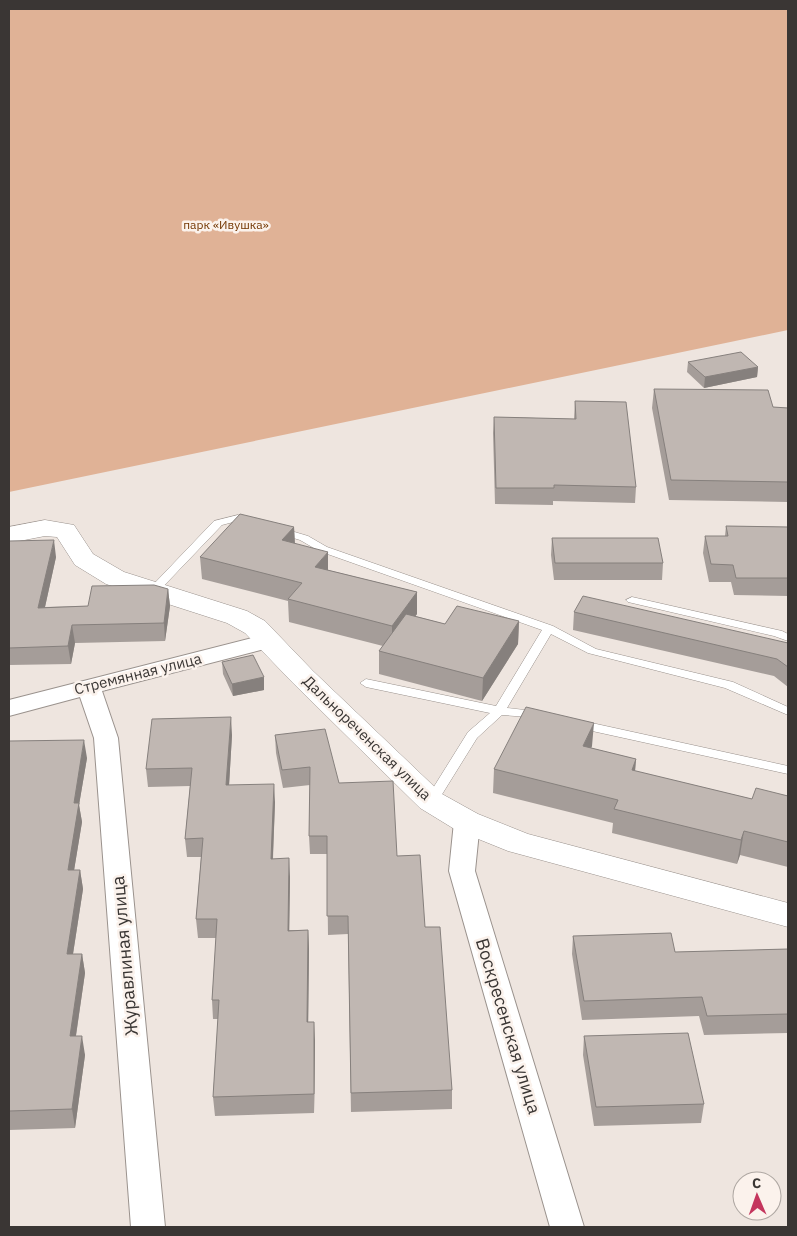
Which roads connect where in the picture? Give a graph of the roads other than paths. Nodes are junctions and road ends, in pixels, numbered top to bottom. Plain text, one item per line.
1 (9, 535) edge
2 (154, 590) junction
3 (632, 600) dead end
4 (549, 628) junction
5 (788, 638) edge
6 (268, 641) junction
7 (366, 683) dead end
8 (89, 687) junction
9 (9, 708) edge
10 (499, 711) junction
11 (788, 711) edge
12 (549, 717) edge
13 (568, 722) edge
14 (788, 770) edge
15 (431, 800) junction
16 (467, 822) junction
17 (788, 915) edge
18 (148, 1227) edge
19 (568, 1227) edge

1 - 2 street, Дальнореченская улица
2 - 4 lane
2 - 6 street, Дальнореченская улица
3 - 5 lane
4 - 10 lane
4 - 11 lane
6 - 8 street, Стремянная улица
6 - 15 street, Дальнореченская улица
7 - 10 lane
8 - 9 street, Стремянная улица
8 - 18 street, Журавлиная улица
10 - 12 lane
10 - 15 lane
13 - 14 lane
15 - 16 street, Дальнореченская улица
16 - 17 street, Дальнореченская улица
16 - 19 street, Воскресенская улица

